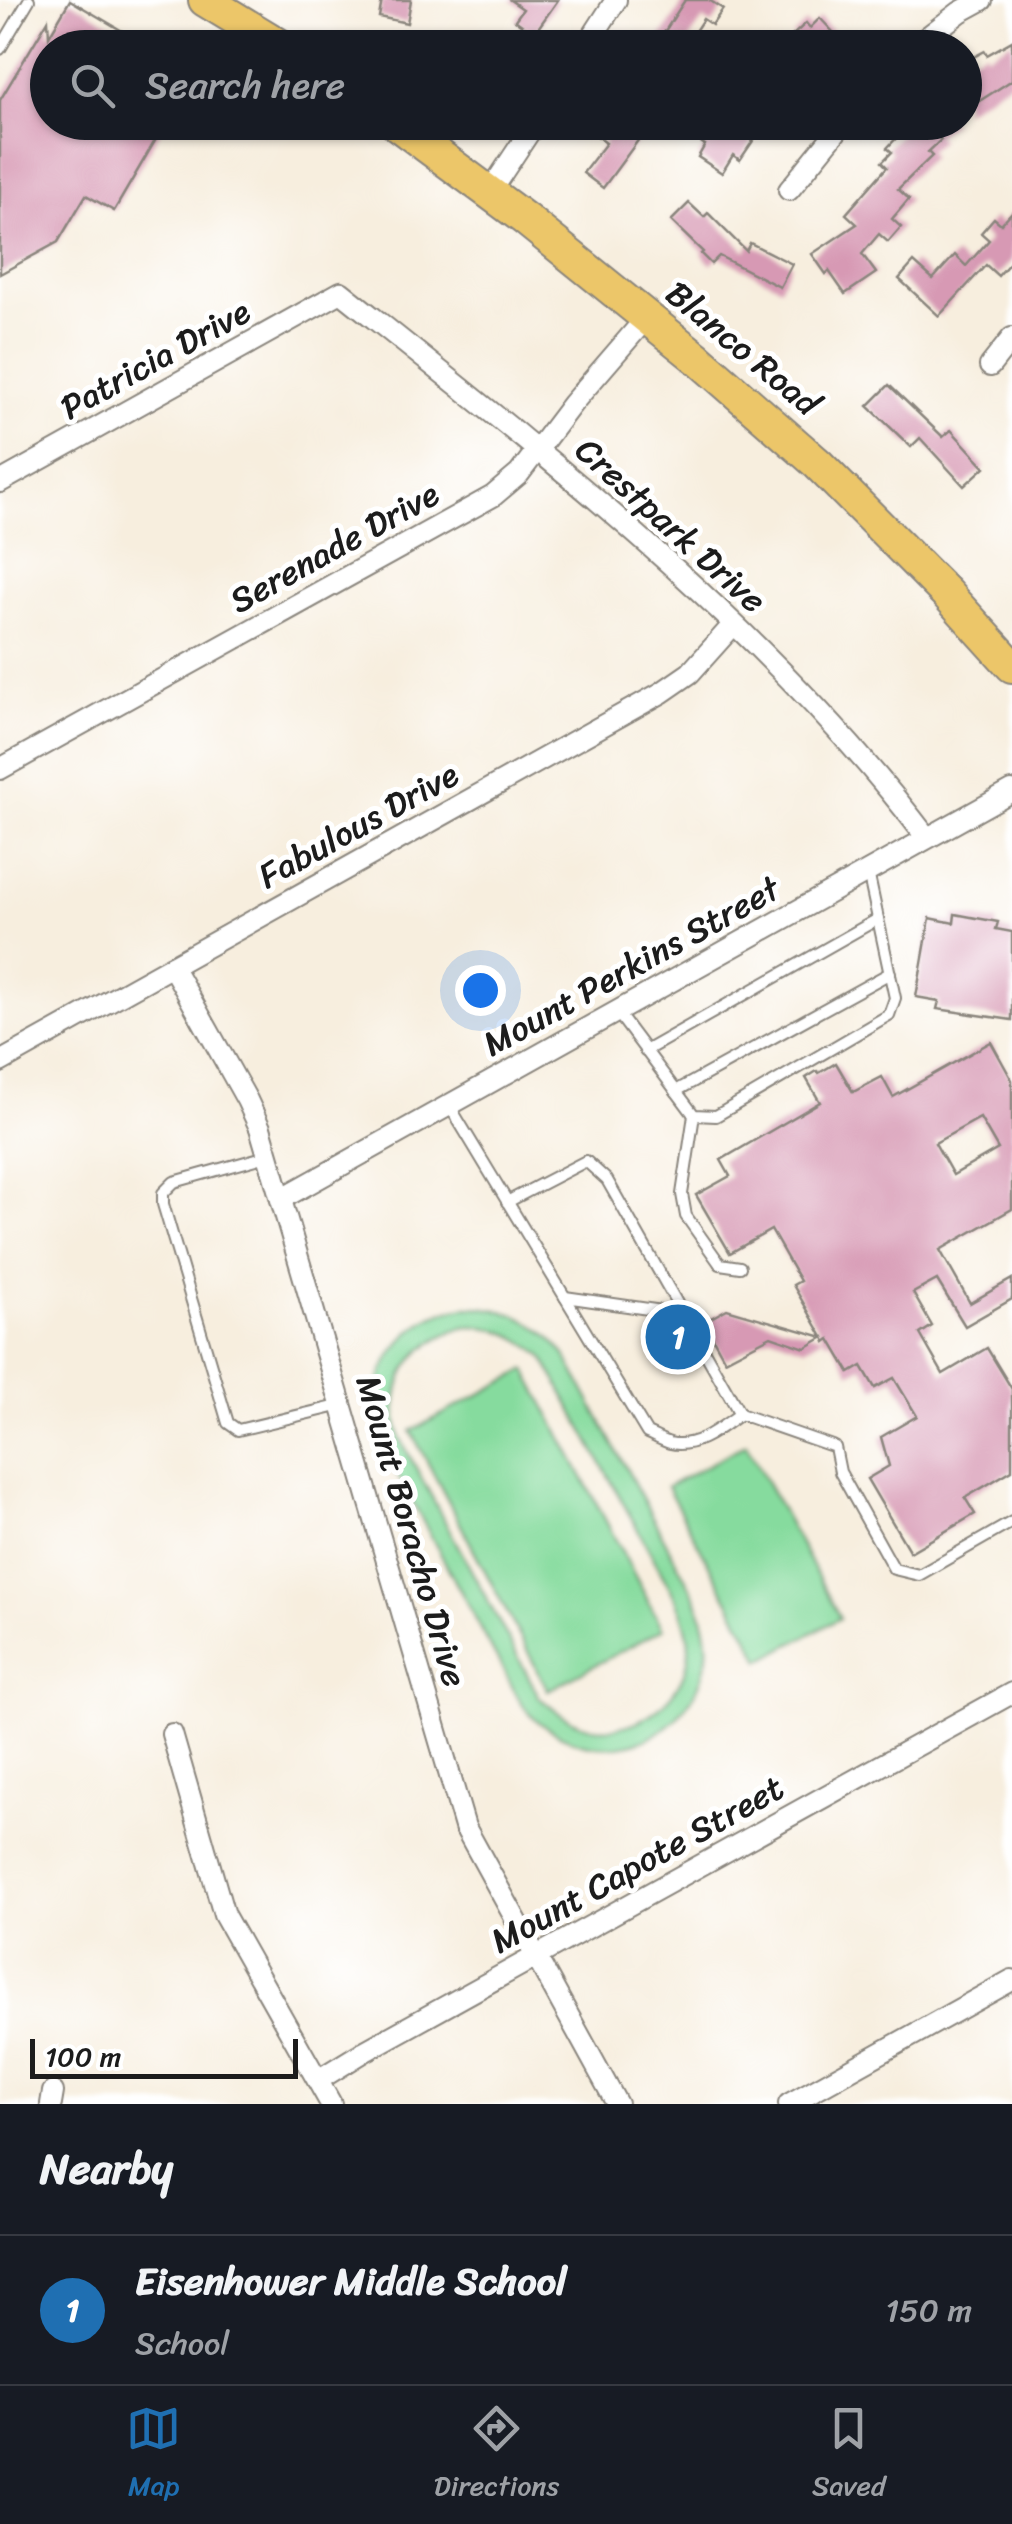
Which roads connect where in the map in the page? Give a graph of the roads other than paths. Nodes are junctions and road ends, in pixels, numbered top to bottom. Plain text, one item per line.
1 (29, 0) edge
2 (205, 0) edge
3 (616, 0) edge
4 (982, 0) edge
5 (254, 30) edge
6 (597, 30) edge
7 (936, 30) edge
8 (0, 49) edge
9 (418, 140) edge
10 (524, 140) edge
11 (829, 140) edge
12 (789, 190) dead end
13 (489, 193) junction
14 (341, 292) joint
15 (647, 318) junction
16 (1012, 338) edge
17 (990, 366) dead end
18 (538, 448) junction
19 (0, 482) edge
20 (733, 625) junction
21 (1012, 666) edge
22 (0, 769) edge
23 (1012, 791) edge
24 (927, 838) junction
25 (868, 872) junction
26 (878, 920) junction
27 (172, 966) junction
28 (890, 972) junction
29 (616, 1012) junction
30 (646, 1051) junction
31 (0, 1062) edge
32 (676, 1091) junction
33 (449, 1105) junction
34 (694, 1115) junction
35 (268, 1156) junction
36 (281, 1198) junction
37 (507, 1202) junction
38 (740, 1267) dead end
39 (565, 1297) junction
40 (683, 1314) junction
41 (342, 1405) junction
42 (740, 1414) junction
43 (1012, 1522) edge
44 (1012, 1693) edge
45 (172, 1734) dead end
46 (535, 1958) junction
47 (1012, 1980) edge
48 (318, 2080) junction
49 (331, 2104) edge
50 (616, 2104) edge
51 (789, 2104) edge

1 - 8 lane
2 - 5 main road
3 - 6 street
4 - 7 street
9 - 13 main road, Blanco Road
10 - 13 street
11 - 12 street
13 - 15 main road, Blanco Road
14 - 18 street, Crestpark Drive
14 - 19 street, Patricia Drive
15 - 18 street, Serenade Drive
15 - 21 main road, Blanco Road
16 - 17 street
18 - 20 street, Crestpark Drive
18 - 22 street, Serenade Drive
20 - 24 street, Crestpark Drive
20 - 27 street, Fabulous Drive
23 - 24 street, Mount Perkins Street
24 - 25 street, Mount Perkins Street
25 - 26 lane
25 - 29 street, Mount Perkins Street
26 - 28 lane
26 - 30 lane
27 - 31 street, Fabulous Drive
27 - 35 street, Mount Boracho Drive
28 - 32 lane
28 - 34 lane
29 - 30 lane
29 - 33 street, Mount Perkins Street
30 - 32 lane
32 - 34 lane
33 - 36 street, Mount Perkins Street
33 - 37 lane
34 - 38 lane
35 - 36 street, Mount Boracho Drive
35 - 41 lane
36 - 41 street, Mount Boracho Drive
37 - 39 lane
37 - 40 lane
39 - 40 lane
39 - 42 lane
40 - 42 lane
41 - 46 street, Mount Boracho Drive
42 - 43 lane
44 - 46 street, Mount Capote Street
45 - 48 street
46 - 48 street, Mount Capote Street
46 - 50 street, Mount Boracho Drive
47 - 51 street
48 - 49 street

